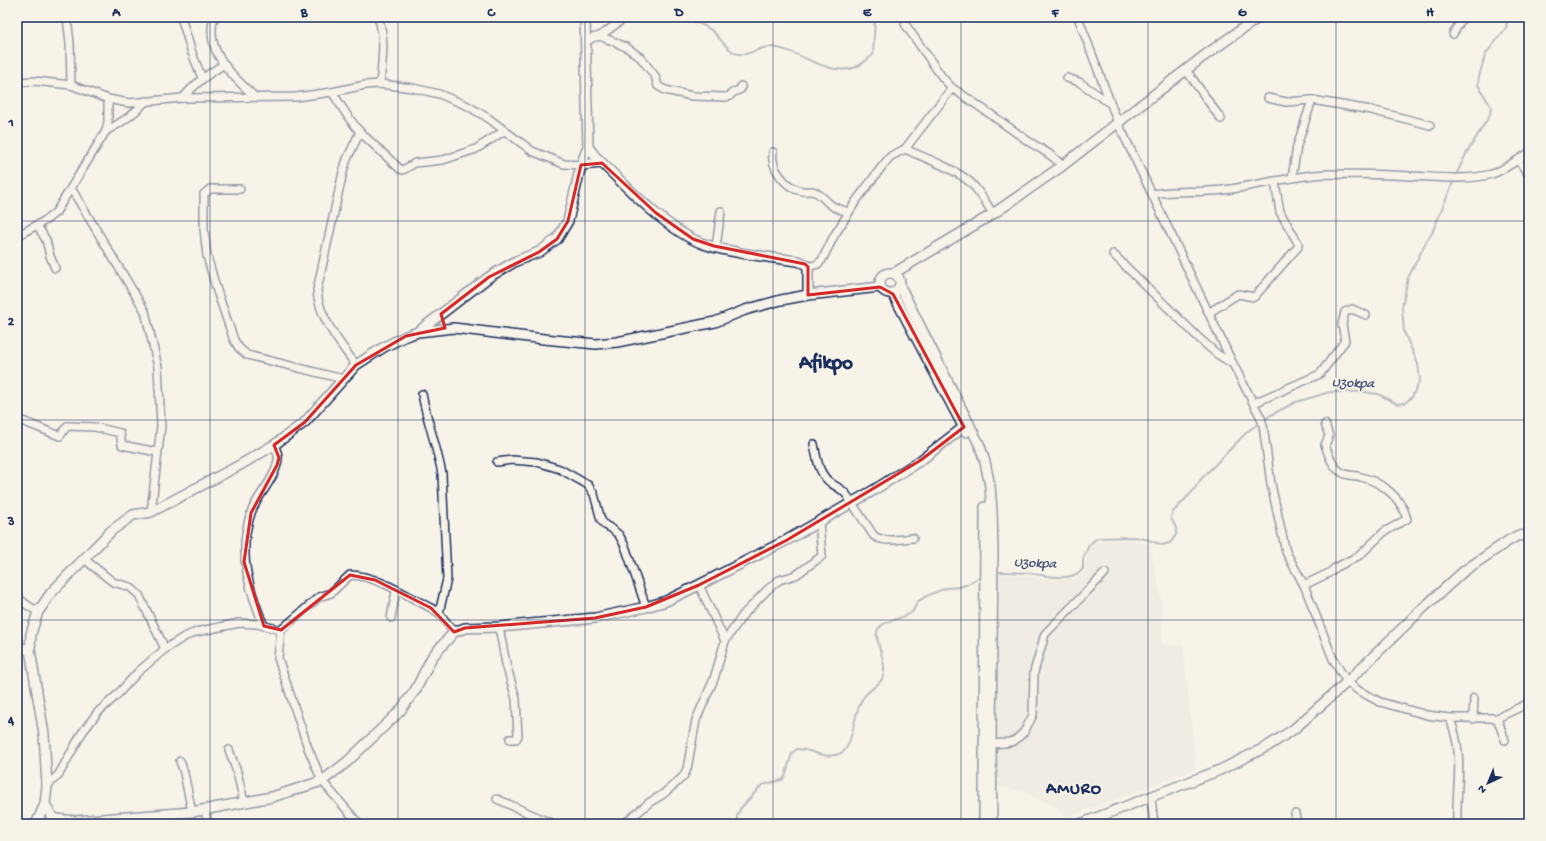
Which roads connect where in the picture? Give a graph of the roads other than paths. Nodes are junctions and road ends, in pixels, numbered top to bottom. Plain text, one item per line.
1 (67, 17) edge
2 (181, 17) edge
3 (214, 17) edge
4 (378, 17) edge
5 (584, 17) edge
6 (626, 17) edge
7 (1078, 17) edge
8 (1259, 17) edge
9 (1463, 17) edge
10 (905, 24) dead end
11 (1453, 34) dead end
12 (600, 36) junction
13 (586, 42) junction
14 (224, 64) junction
15 (1186, 70) junction
16 (202, 78) junction
17 (1067, 78) dead end
18 (17, 82) edge
19 (380, 84) junction
20 (71, 85) junction
21 (741, 86) dead end
22 (952, 88) junction
23 (332, 92) junction
24 (183, 98) junction
25 (255, 98) junction
26 (1268, 98) dead end
27 (108, 99) junction
28 (1312, 100) junction
29 (146, 101) junction
30 (1111, 104) junction
31 (1221, 119) dead end
32 (1118, 123) junction
33 (1430, 125) dead end
34 (106, 131) junction
35 (504, 131) junction
36 (360, 132) junction
37 (588, 146) junction
38 (905, 149) junction
39 (773, 152) dead end
40 (1529, 154) edge
41 (1518, 160) junction
42 (602, 163) junction
43 (581, 165) junction
44 (1062, 166) junction
45 (1529, 175) edge
46 (1292, 178) junction
47 (1275, 182) junction
48 (71, 188) junction
49 (240, 189) dead end
50 (1153, 194) junction
51 (721, 211) dead end
52 (849, 212) junction
53 (993, 214) junction
54 (37, 225) junction
55 (17, 236) edge
56 (716, 247) junction
57 (1112, 254) dead end
58 (808, 267) junction
59 (55, 268) dead end
60 (894, 273) junction
61 (900, 286) junction
62 (880, 287) junction
63 (892, 294) junction
64 (808, 295) junction
65 (1210, 312) junction
66 (441, 314) junction
67 (1366, 315) dead end
68 (451, 328) junction
69 (418, 332) junction
70 (1233, 364) junction
71 (356, 365) junction
72 (343, 379) junction
73 (422, 394) dead end
74 (1254, 403) junction
75 (17, 420) edge
76 (1325, 424) dead end
77 (966, 425) junction
78 (274, 444) junction
79 (814, 444) dead end
80 (157, 452) junction
81 (497, 462) dead end
82 (852, 502) junction
83 (151, 512) junction
84 (819, 522) junction
85 (1529, 535) edge
86 (913, 538) dead end
87 (84, 559) junction
88 (1105, 573) dead end
89 (699, 585) junction
90 (1304, 585) junction
91 (396, 591) junction
92 (17, 597) edge
93 (646, 607) junction
94 (38, 612) junction
95 (439, 613) junction
96 (390, 618) dead end
97 (264, 626) junction
98 (499, 627) junction
99 (281, 630) junction
100 (454, 632) junction
101 (725, 641) junction
102 (17, 647) edge
103 (165, 649) junction
104 (30, 650) junction
105 (1347, 682) junction
106 (1474, 698) dead end
107 (1529, 703) edge
108 (1450, 718) junction
109 (1473, 718) junction
110 (1498, 718) junction
111 (510, 739) dead end
112 (1505, 740) dead end
113 (991, 744) junction
114 (229, 750) dead end
115 (180, 761) dead end
116 (322, 781) junction
117 (47, 786) junction
118 (1151, 797) junction
119 (497, 799) dead end
120 (244, 802) junction
121 (45, 804) junction
122 (205, 809) junction
123 (192, 812) junction
124 (1295, 814) dead end
125 (56, 819) junction
126 (1457, 819) dead end
127 (36, 824) edge
128 (43, 824) edge
129 (208, 824) edge
130 (359, 824) edge
131 (553, 824) edge
132 (624, 824) edge
133 (984, 824) edge
134 (992, 824) edge
135 (1080, 824) edge
136 (1154, 824) edge
137 (1297, 824) edge

1 - 20 street
2 - 16 street
3 - 14 street
4 - 19 street
5 - 13 street
6 - 12 street
7 - 30 street
8 - 15 street
9 - 11 street
10 - 22 street
12 - 13 street
12 - 21 street
13 - 37 street
14 - 16 street
14 - 25 street
15 - 31 street
15 - 32 street
16 - 24 street
17 - 30 street
18 - 20 street
19 - 23 street
19 - 35 street
20 - 27 street
22 - 38 street
22 - 44 street
23 - 25 street
23 - 36 street
24 - 25 street
24 - 29 street
26 - 28 street
27 - 29 street
27 - 34 street
28 - 33 street
28 - 46 street
29 - 34 street
30 - 32 street
32 - 44 street
32 - 50 street
34 - 48 street
35 - 36 street
35 - 43 street
36 - 71 street
37 - 42 street
37 - 43 street
38 - 52 street
38 - 53 street
39 - 52 street
40 - 41 street
41 - 45 street
41 - 46 street
42 - 43 street
42 - 56 street
43 - 66 street
44 - 53 street
46 - 47 street
47 - 50 street
47 - 65 street
48 - 54 street
48 - 80 street
49 - 72 street
50 - 65 street
51 - 56 street
52 - 58 street
53 - 60 street
54 - 55 street
54 - 59 street
56 - 58 street
57 - 70 street
58 - 64 street
60 - 61 street
60 - 62 street
61 - 63 street
61 - 77 street
62 - 63 street
62 - 64 street
63 - 77 street
64 - 68 street
65 - 70 street
66 - 68 street
66 - 69 street
67 - 74 street
68 - 69 street
69 - 71 street
70 - 74 street
71 - 72 street
72 - 78 street
73 - 95 street
74 - 90 street
75 - 80 street
76 - 90 street
77 - 82 street
77 - 113 street
77 - 133 street
78 - 83 street
78 - 97 street
79 - 82 street
80 - 83 street
81 - 93 street
82 - 84 street
82 - 86 street
83 - 87 street
84 - 89 street
84 - 101 street
85 - 105 street
87 - 94 street
87 - 103 street
88 - 113 street
89 - 93 street
89 - 101 street
90 - 105 street
91 - 95 street
91 - 96 street
91 - 99 street
92 - 94 street
93 - 98 street
94 - 104 street
95 - 100 street
97 - 99 street
97 - 103 street
98 - 100 street
98 - 111 street
99 - 116 street
100 - 116 street
101 - 132 street
102 - 104 street
103 - 117 street
104 - 117 street
105 - 108 street
105 - 118 street
106 - 109 street
107 - 110 street
108 - 109 street
108 - 126 street
109 - 110 street
110 - 112 street
113 - 134 street
114 - 120 street
115 - 123 street
116 - 120 street
116 - 130 street
117 - 121 street
118 - 135 street
118 - 136 street
119 - 131 street
120 - 122 street
121 - 125 street
121 - 127 street
122 - 123 street
122 - 129 street
123 - 125 street
124 - 137 street
125 - 128 street

